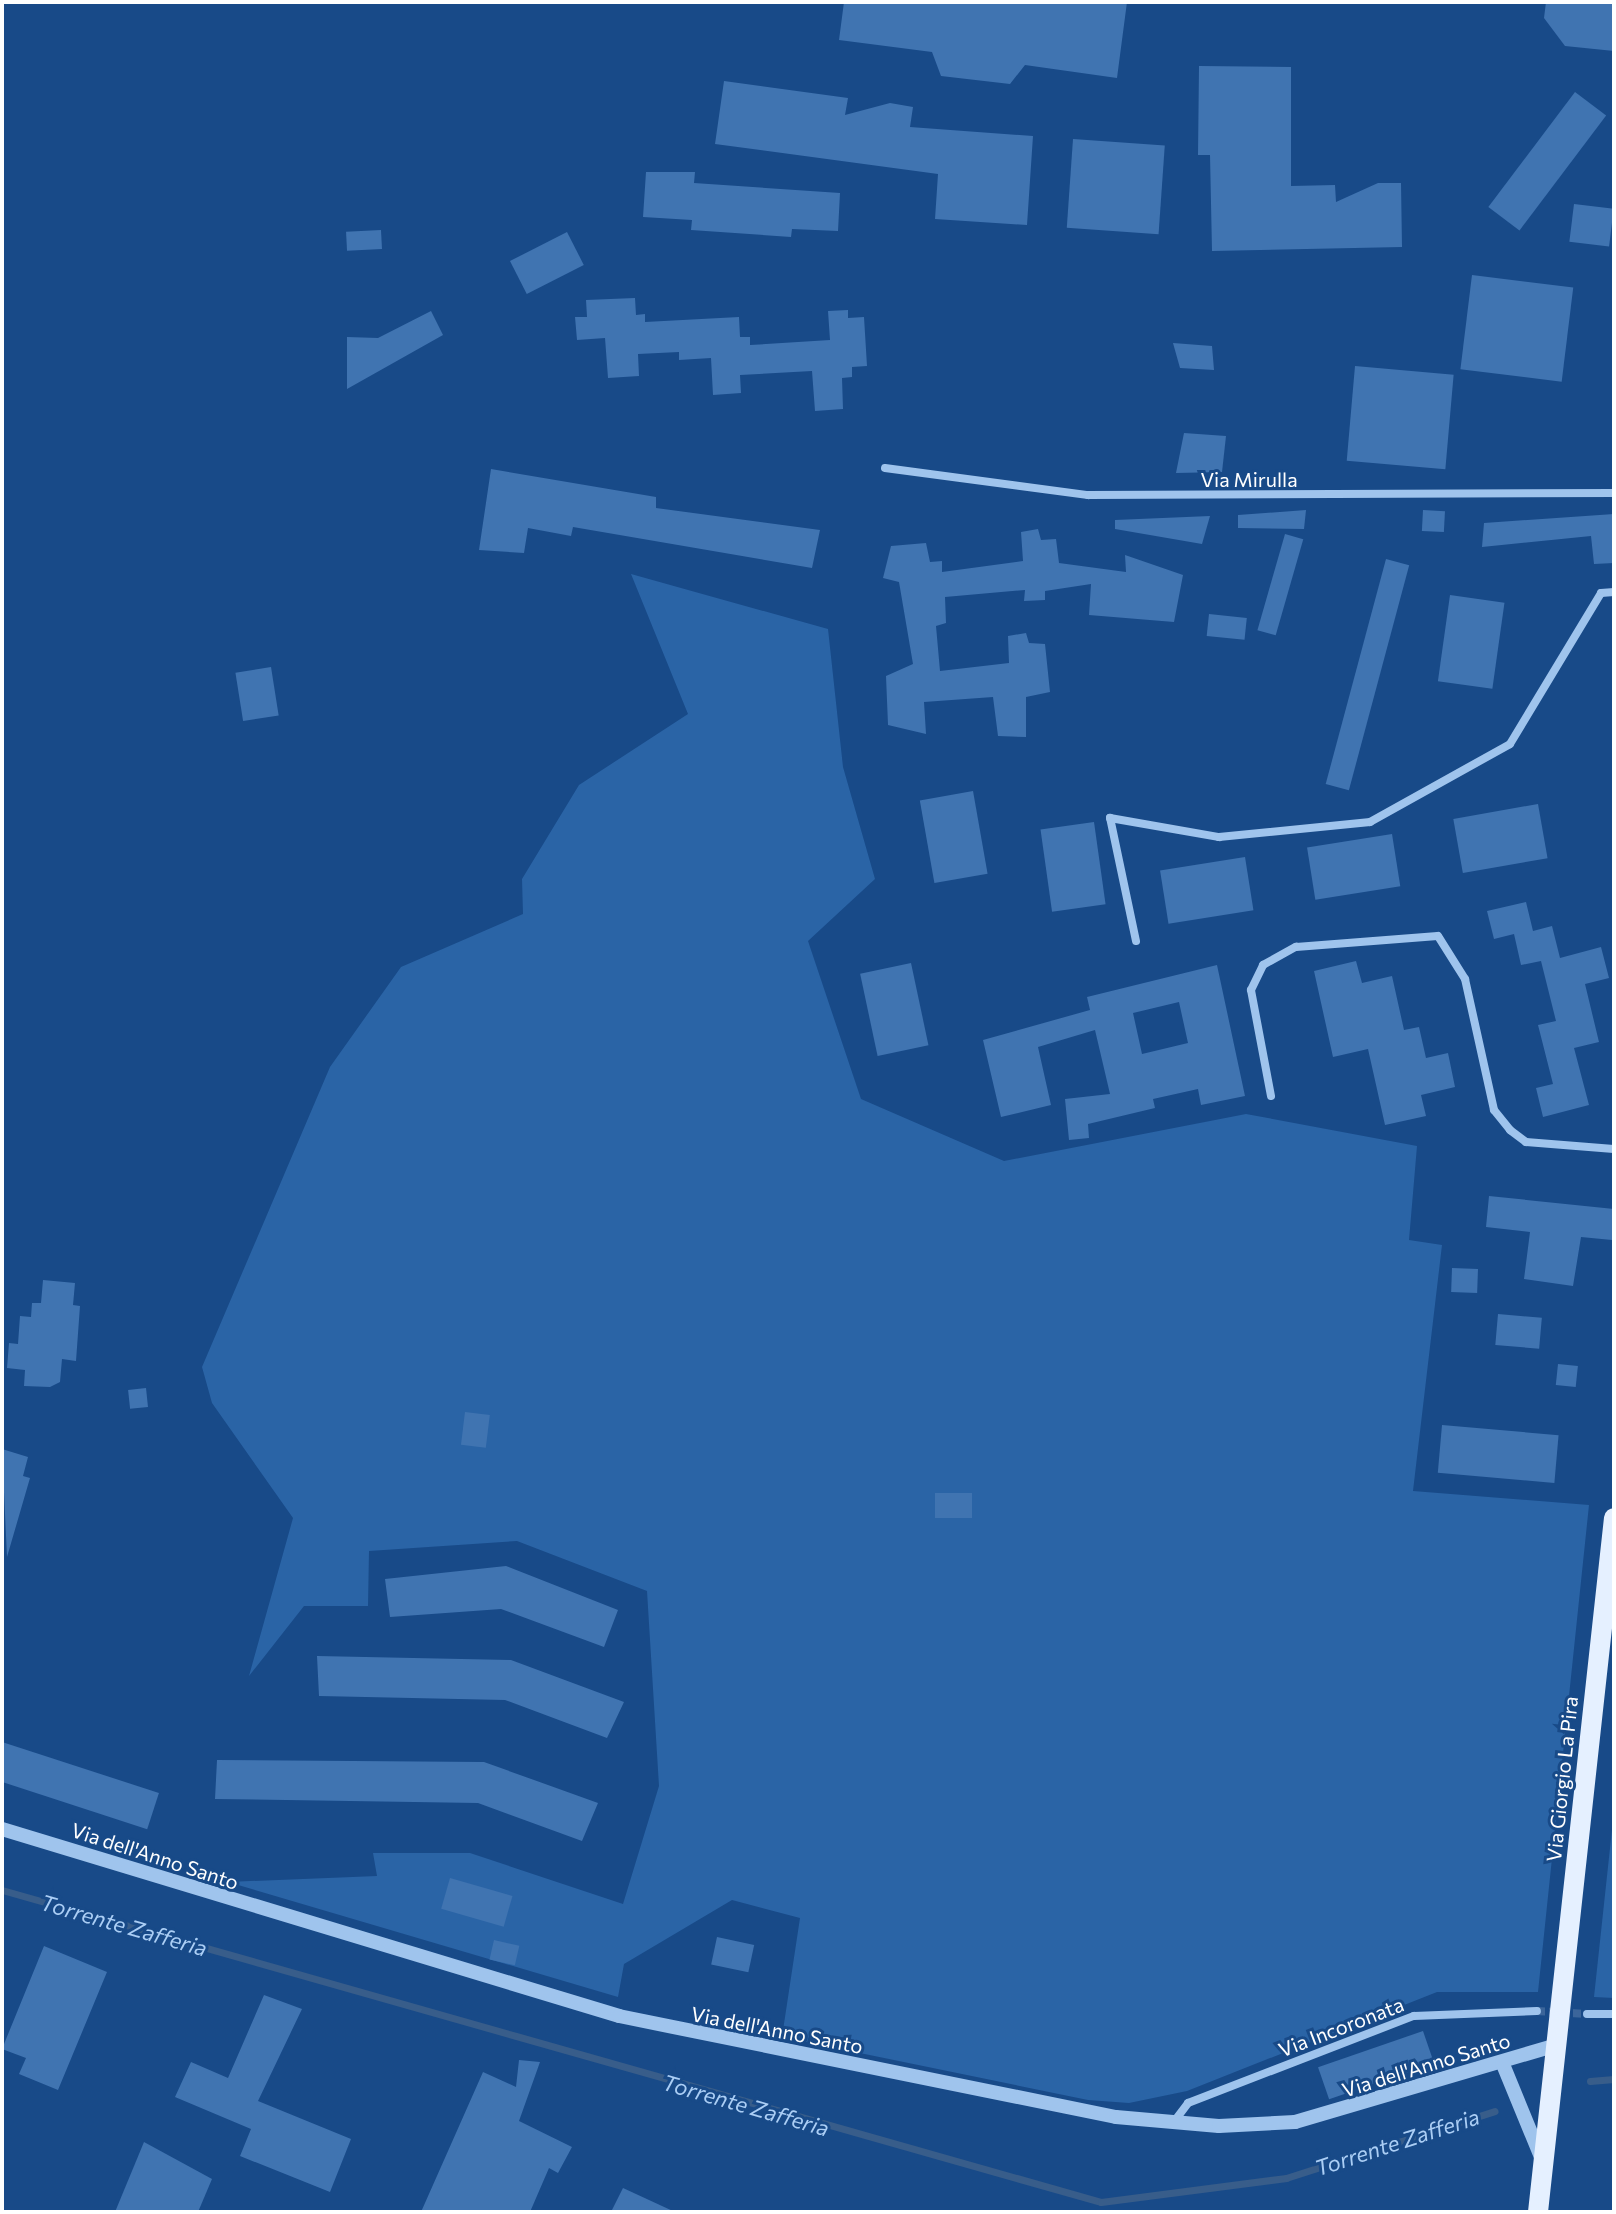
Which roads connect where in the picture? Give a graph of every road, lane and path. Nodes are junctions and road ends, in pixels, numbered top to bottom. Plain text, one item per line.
1 (885, 468) dead end
2 (1614, 493) edge
3 (1614, 592) edge
4 (1136, 941) dead end
5 (1271, 1096) dead end
6 (1614, 1149) edge
7 (1614, 1518) edge
8 (2, 1829) edge
9 (1537, 2011) tunnel mouth
10 (1587, 2014) tunnel mouth
11 (1614, 2014) edge
12 (1556, 2045) junction
13 (1502, 2062) junction
14 (1172, 2123) junction
15 (1543, 2162) junction
16 (1538, 2212) edge

1 - 2 street, Via Mirulla
3 - 4 street
5 - 6 street
7 - 12 main road, Via Giorgio La Pira
8 - 14 street, Via dell'Anno Santo
9 - 14 street, Via Incoronata
10 - 11 street
12 - 13 street, Via dell'Anno Santo
12 - 15 main road, Via Giorgio La Pira
13 - 14 street, Via dell'Anno Santo
13 - 15 street
15 - 16 main road, Via Giorgio La Pira

